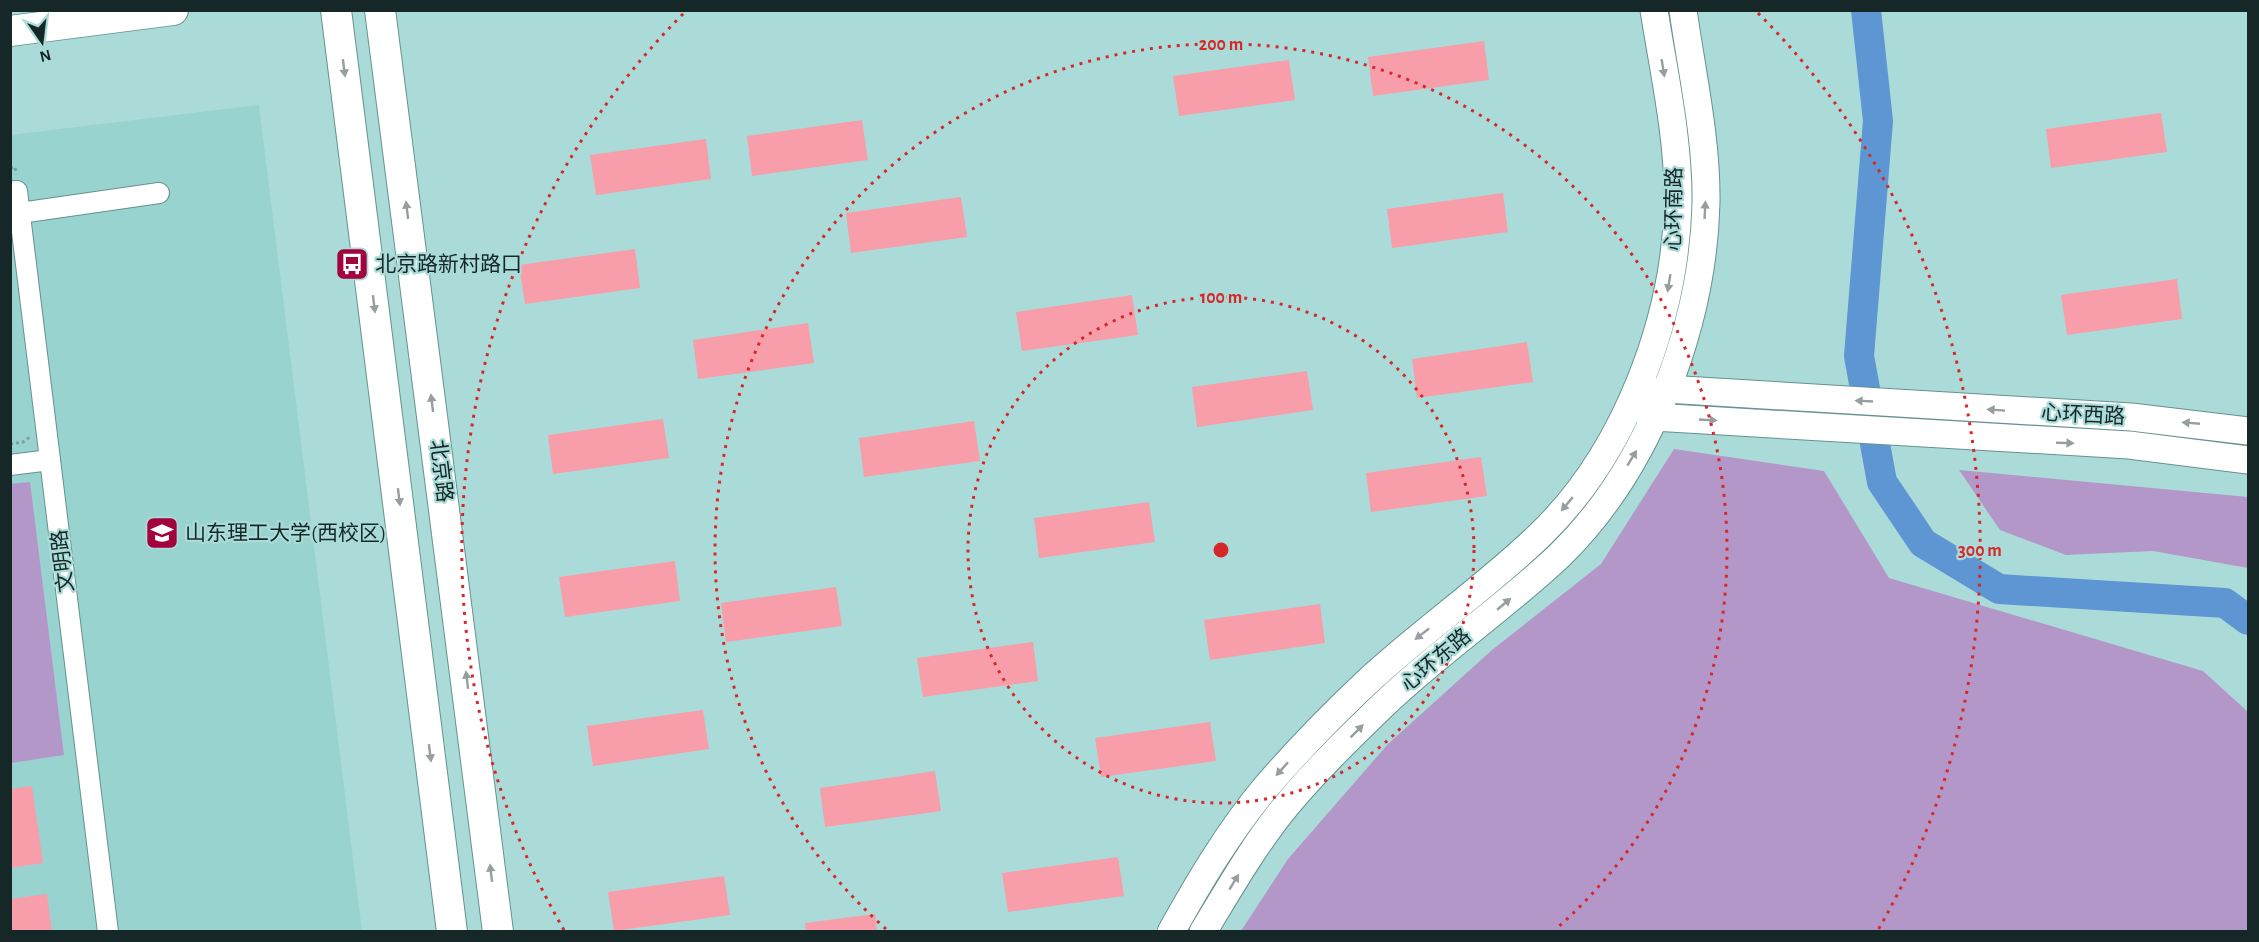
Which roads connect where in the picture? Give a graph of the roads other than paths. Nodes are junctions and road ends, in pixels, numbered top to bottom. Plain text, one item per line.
1 (173, 10) edge
2 (336, 10) edge
3 (380, 10) edge
4 (1654, 10) edge
5 (1683, 10) edge
6 (10, 31) edge
7 (14, 191) edge
8 (159, 193) dead end
9 (20, 213) junction
10 (1666, 389) junction
11 (1643, 410) junction
12 (2248, 431) edge
13 (50, 460) junction
14 (2248, 460) edge
15 (10, 465) edge
16 (108, 932) edge
17 (452, 932) edge
18 (498, 932) edge
19 (1171, 932) edge
20 (1203, 932) edge

1 - 6 main road
2 -> 17 main road
18 -> 3 main road, 北京路
4 -> 11 main road, 心环南路
10 -> 5 main road, 心环南路
7 - 9 street, 文明路
8 - 9 street
9 - 13 street, 文明路
10 - 11 main road
12 -> 10 main road, 心环西路
11 -> 14 main road, 心环西路
11 -> 19 main road, 心环东路
20 -> 11 main road, 心环东路
13 - 15 street
13 - 16 street, 文明路

